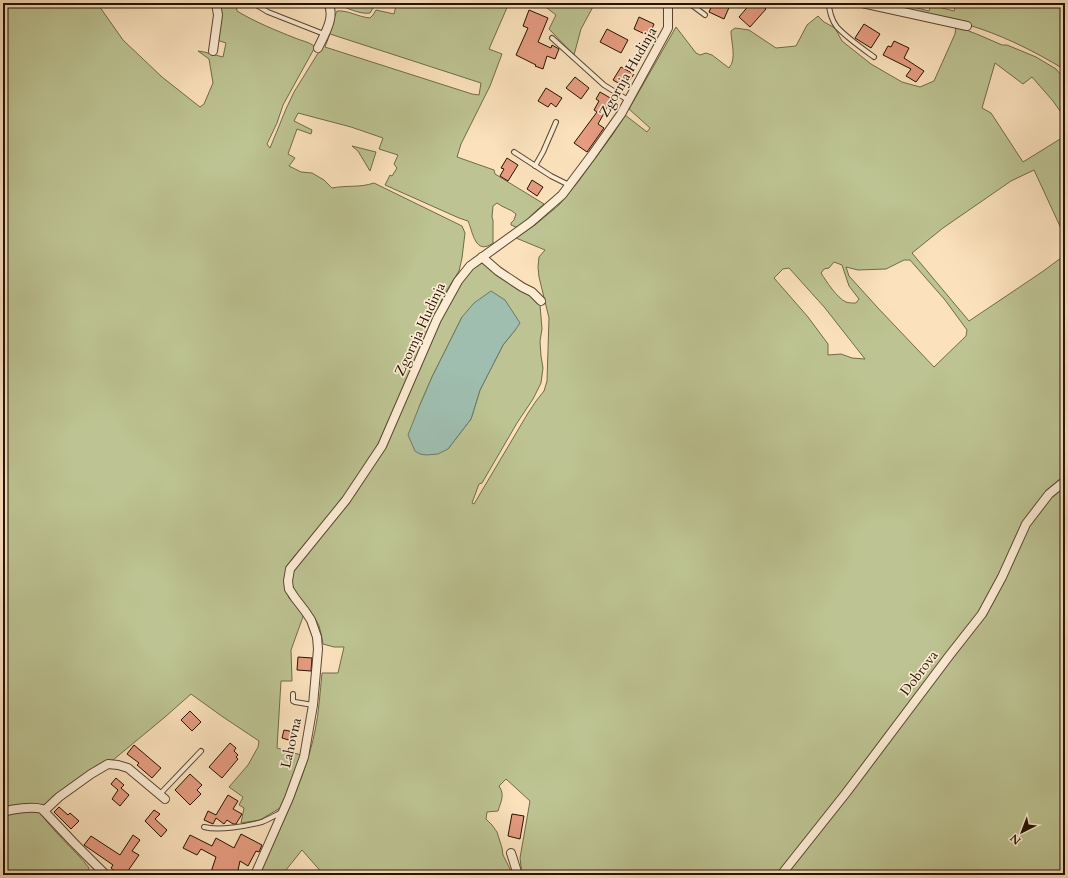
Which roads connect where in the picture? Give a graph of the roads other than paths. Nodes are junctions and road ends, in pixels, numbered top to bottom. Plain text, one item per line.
1 (216, 3) edge
2 (255, 3) edge
3 (328, 3) edge
4 (667, 3) edge
5 (689, 3) edge
6 (829, 3) edge
7 (862, 3) edge
8 (705, 15) dead end
9 (966, 26) dead end
10 (324, 34) junction
11 (552, 38) dead end
12 (318, 48) dead end
13 (213, 51) dead end
14 (874, 57) dead end
15 (628, 100) junction
16 (556, 122) dead end
17 (514, 152) dead end
18 (535, 166) junction
19 (570, 185) junction
20 (482, 257) junction
21 (541, 301) dead end
22 (1065, 481) edge
23 (305, 610) joint
24 (293, 694) dead end
25 (313, 705) junction
26 (201, 751) dead end
27 (162, 797) joint
28 (44, 811) junction
29 (3, 812) edge
30 (283, 812) junction
31 (204, 827) dead end
32 (511, 853) dead end
33 (97, 865) junction
34 (95, 875) edge
35 (106, 875) edge
36 (255, 875) edge
37 (518, 875) edge
38 (781, 875) edge

1 - 13 street
2 - 10 lane
3 - 10 street
4 - 15 street, Zgornja Hudinja
5 - 8 lane
6 - 14 lane
7 - 9 street
10 - 12 street
11 - 15 lane
15 - 19 street, Zgornja Hudinja
16 - 18 lane
17 - 18 lane
18 - 19 lane
19 - 20 street, Zgornja Hudinja
20 - 21 street
20 - 23 street, Zgornja Hudinja
22 - 38 street, Dobrova
23 - 25 street, Lahovna
24 - 25 lane
25 - 30 street, Lahovna
26 - 27 lane
27 - 28 street
28 - 29 street
28 - 33 street
30 - 31 lane
30 - 36 street, Lahovna
32 - 37 street
33 - 34 street
33 - 35 street

